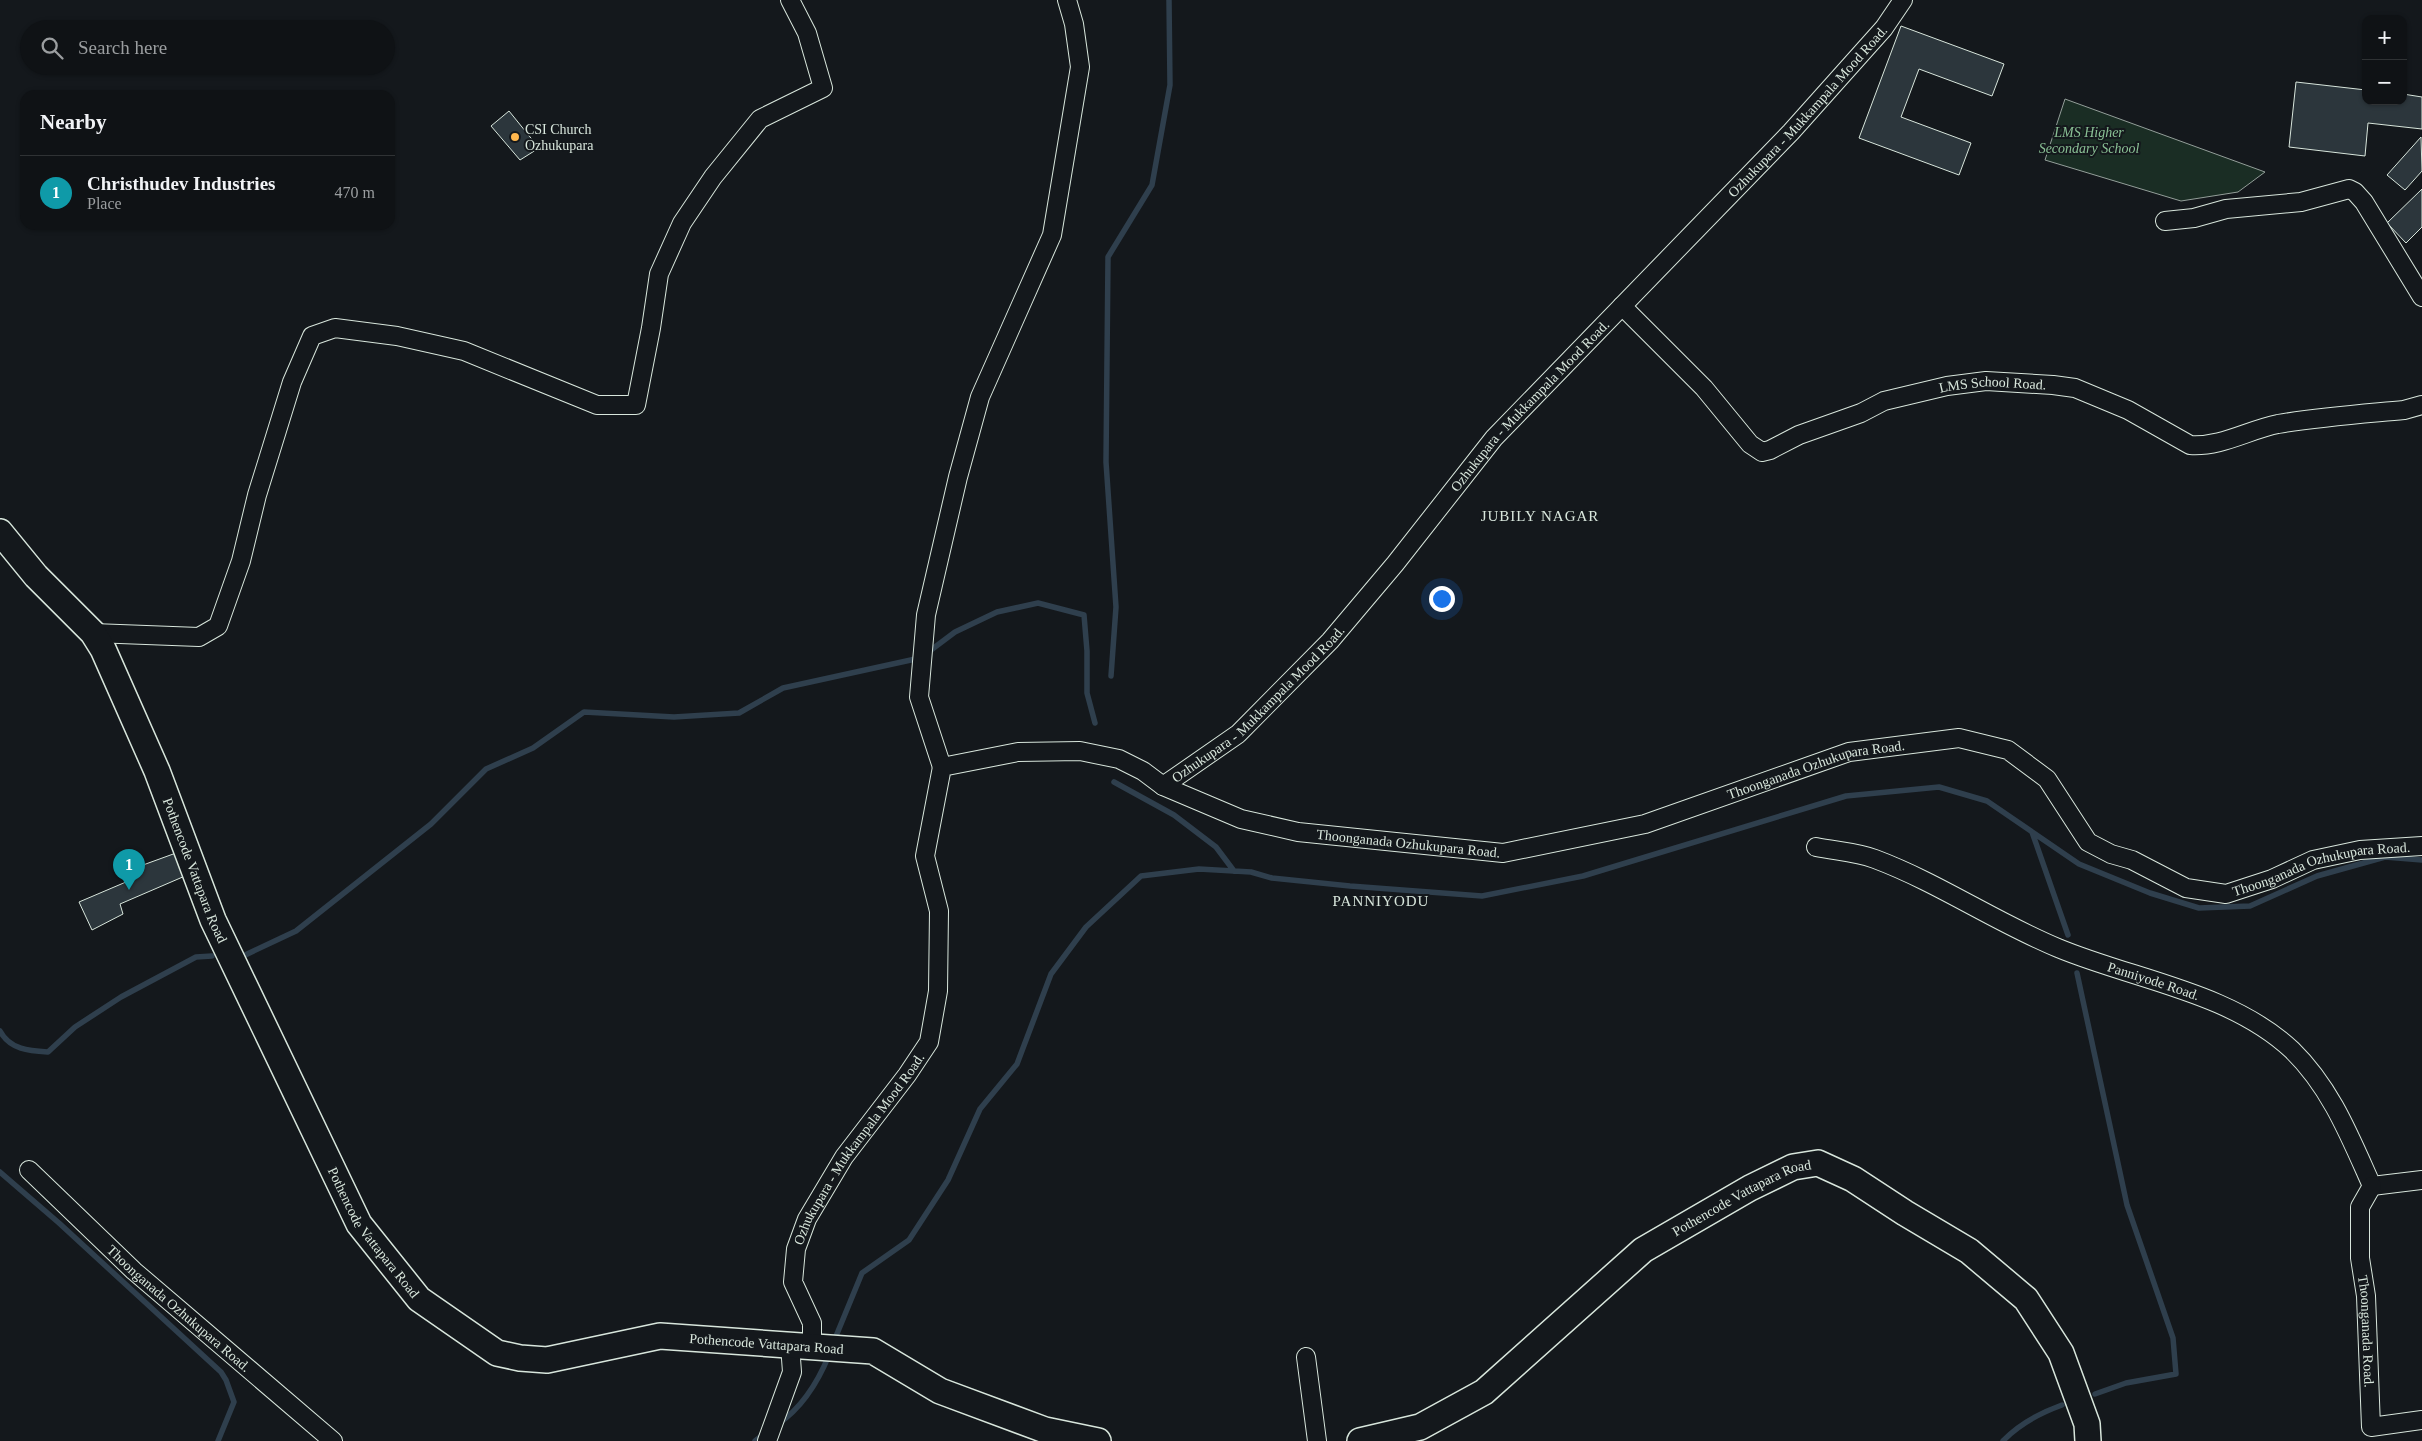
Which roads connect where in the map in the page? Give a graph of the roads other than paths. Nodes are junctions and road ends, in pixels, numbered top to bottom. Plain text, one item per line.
1 (790, 0) edge
2 (1068, 0) edge
3 (1903, 0) edge
4 (2165, 221) dead end
5 (2422, 296) edge
6 (1622, 306) junction
7 (2422, 405) edge
8 (0, 532) edge
9 (93, 633) junction
10 (942, 767) junction
11 (1163, 786) junction
12 (2422, 846) edge
13 (1816, 847) dead end
14 (29, 1170) dead end
15 (2422, 1180) edge
16 (2372, 1186) junction
17 (808, 1347) junction
18 (1306, 1357) dead end
19 (2422, 1420) edge
20 (333, 1441) edge
21 (767, 1441) edge
22 (1098, 1441) edge
23 (1317, 1441) edge
24 (1360, 1441) edge
25 (2088, 1441) edge

1 - 9 street
2 - 10 street
3 - 6 street, Ozhukupara - Mukkampala Mood Road.
4 - 5 street
6 - 7 street, LMS School Road.
6 - 11 street, Ozhukupara - Mukkampala Mood Road.
8 - 9 main road, Pothencode Vattapara Road
9 - 17 main road, Pothencode Vattapara Road
10 - 11 street, Ozhukupara - Mukkampala Mood Road.
10 - 17 street, Ozhukupara - Mukkampala Mood Road.
11 - 12 street, Thoonganada Ozhukupara Road.
13 - 16 street, Panniyode Road.
14 - 20 street, Thoonganada Ozhukupara Road.
15 - 16 street
16 - 19 street, Thoonganada Road.
17 - 21 street
17 - 22 main road, Pothencode Vattapara Road
18 - 23 street
24 - 25 main road, Pothencode Vattapara Road

